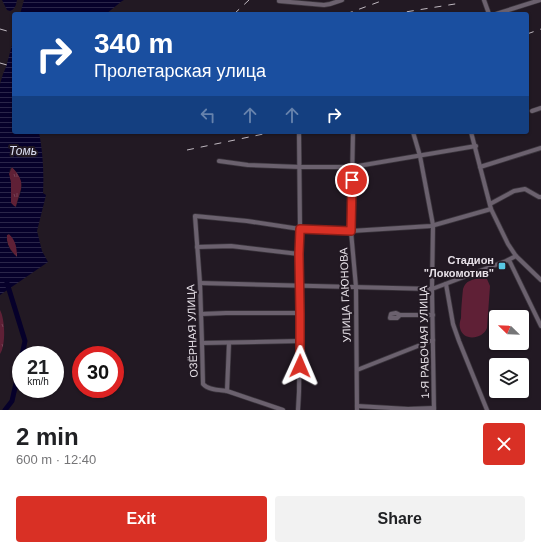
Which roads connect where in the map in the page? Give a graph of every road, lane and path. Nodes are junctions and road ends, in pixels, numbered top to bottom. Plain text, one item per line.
1 (342, 0) edge
2 (484, 0) edge
3 (540, 0) edge
4 (279, 1) edge
5 (488, 12) edge
6 (502, 12) edge
7 (541, 108) edge
8 (532, 111) dead end
9 (299, 134) edge
10 (353, 134) edge
11 (414, 134) edge
12 (472, 134) edge
13 (476, 146) junction
14 (541, 148) edge
15 (420, 156) junction
16 (219, 161) dead end
17 (352, 167) junction
18 (480, 167) junction
19 (300, 168) junction
20 (540, 197) edge
21 (491, 206) junction
22 (433, 225) junction
23 (300, 229) junction
24 (351, 231) junction
25 (197, 247) junction
26 (299, 254) junction
27 (516, 256) junction
28 (509, 260) junction
29 (541, 280) edge
30 (200, 283) junction
31 (446, 284) junction
32 (300, 285) junction
33 (356, 287) junction
34 (432, 289) junction
35 (300, 313) junction
36 (201, 314) junction
37 (400, 314) dead end
38 (539, 314) edge
39 (433, 315) junction
40 (541, 326) edge
41 (433, 340) junction
42 (300, 341) junction
43 (229, 343) junction
44 (202, 344) junction
45 (357, 370) junction
46 (227, 390) junction
47 (357, 408) edge
48 (434, 409) edge
49 (283, 410) edge
50 (298, 410) edge
51 (487, 410) edge

1 - 4 street
2 - 5 street
3 - 6 street
7 - 8 street
9 - 19 street
10 - 17 street, УЛИЦА ГАЮНОВА
11 - 15 street, 1-Я РАБОЧАЯ УЛИЦА
12 - 13 street
13 - 15 street
13 - 18 street
14 - 18 street
15 - 17 street
15 - 22 street, 1-Я РАБОЧАЯ УЛИЦА
16 - 19 street
17 - 19 street
17 - 24 street, УЛИЦА ГАЮНОВА
18 - 21 street
19 - 23 street
20 - 21 street
21 - 22 street
21 - 27 street
22 - 24 street
22 - 34 street, 1-Я РАБОЧАЯ УЛИЦА
23 - 24 street
23 - 25 street, ОЗЁРНАЯ УЛИЦА
23 - 26 street
24 - 33 street, УЛИЦА ГАЮНОВА
25 - 26 street
25 - 30 street, ОЗЁРНАЯ УЛИЦА
26 - 32 street
27 - 28 street
27 - 29 street
28 - 31 street
28 - 38 street
30 - 32 street
30 - 36 street, ОЗЁРНАЯ УЛИЦА
31 - 34 street
31 - 51 street
32 - 33 street
32 - 35 street
33 - 34 street
33 - 45 street, УЛИЦА ГАЮНОВА
34 - 39 street, 1-Я РАБОЧАЯ УЛИЦА
35 - 36 street
35 - 42 street
36 - 44 street, ОЗЁРНАЯ УЛИЦА
37 - 39 street
38 - 40 street
39 - 41 street, 1-Я РАБОЧАЯ УЛИЦА
41 - 45 street
41 - 48 street, 1-Я РАБОЧАЯ УЛИЦА
42 - 43 street
42 - 50 street
43 - 44 street
43 - 46 street
44 - 46 street, ОЗЁРНАЯ УЛИЦА
45 - 47 street, УЛИЦА ГАЮНОВА
46 - 49 street, ОЗЁРНАЯ УЛИЦА
47 - 48 street

